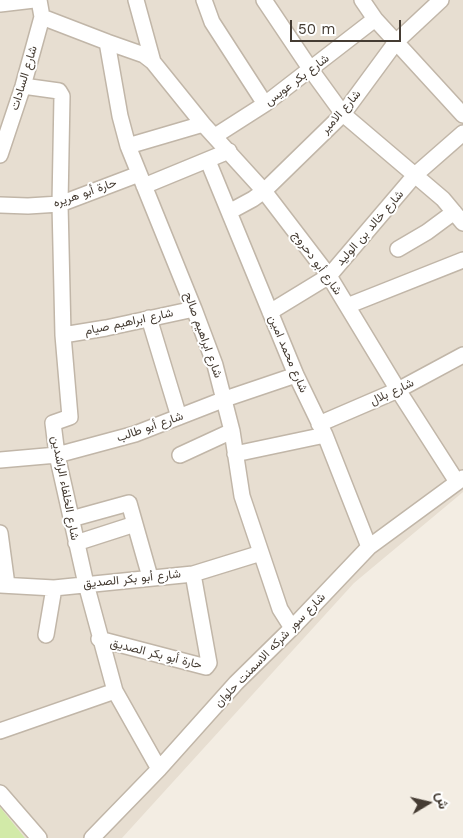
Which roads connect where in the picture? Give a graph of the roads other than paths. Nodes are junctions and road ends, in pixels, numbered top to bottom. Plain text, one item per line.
1 (34, 0) edge
2 (39, 0) edge
3 (136, 0) edge
4 (204, 0) edge
5 (264, 0) edge
6 (362, 0) edge
7 (441, 0) edge
8 (0, 4) edge
9 (42, 17) junction
10 (374, 19) junction
11 (107, 42) junction
12 (396, 42) junction
13 (153, 62) junction
14 (311, 70) junction
15 (23, 86) junction
16 (265, 104) junction
17 (343, 114) junction
18 (463, 115) edge
19 (203, 124) junction
20 (463, 133) edge
21 (215, 136) junction
22 (128, 146) junction
23 (229, 151) junction
24 (0, 155) edge
25 (208, 161) junction
26 (416, 175) junction
27 (141, 180) junction
28 (264, 191) junction
29 (60, 204) junction
30 (0, 205) edge
31 (229, 212) junction
32 (458, 218) edge
33 (398, 249) dead end
34 (463, 260) edge
35 (329, 276) junction
36 (347, 306) junction
37 (194, 309) junction
38 (270, 312) junction
39 (149, 318) junction
40 (63, 335) junction
41 (463, 355) edge
42 (296, 375) junction
43 (398, 390) junction
44 (225, 399) junction
45 (179, 417) junction
46 (322, 430) junction
47 (232, 431) junction
48 (235, 454) junction
49 (57, 455) junction
50 (180, 455) dead end
51 (0, 460) edge
52 (460, 480) edge
53 (71, 519) junction
54 (135, 524) junction
55 (0, 533) edge
56 (76, 542) junction
57 (369, 547) junction
58 (261, 553) junction
59 (193, 574) junction
60 (150, 577) junction
61 (86, 584) junction
62 (3, 585) edge
63 (54, 588) junction
64 (292, 628) junction
65 (46, 635) dead end
66 (99, 639) junction
67 (114, 691) junction
68 (0, 732) edge
69 (160, 769) junction
70 (0, 793) edge
71 (39, 838) edge
72 (92, 838) edge

1 - 8 street
2 - 9 street, شارع السادات
3 - 13 street, شارع أبو دحروج
4 - 16 street
5 - 14 street
6 - 10 street
7 - 12 street, شارع الامير
9 - 11 street, شارع أبو دحروج
9 - 15 street, شارع السادات
10 - 12 street
10 - 14 street, شارع بكر عويس
11 - 13 street, شارع أبو دحروج
11 - 22 street, شارع ابراهيم صالح
12 - 17 street, شارع الامير
12 - 18 street
13 - 19 street, شارع أبو دحروج
14 - 16 street, شارع بكر عويس
14 - 17 street
15 - 24 street, شارع السادات
15 - 29 street, شارع الخلفاء الراشدين
16 - 21 street, شارع بكر عويس
17 - 26 street
17 - 28 street, شارع الامير
19 - 21 street, شارع أبو دحروج
19 - 22 street
20 - 26 street, شارع خالد بن الوليد
21 - 23 street, شارع أبو دحروج
22 - 27 street, شارع ابراهيم صالح
23 - 25 street, حارة أبو هريره
23 - 28 street, شارع أبو دحروج
25 - 27 street, حارة أبو هريره
25 - 31 street, شارع محمد امين
26 - 32 street
26 - 35 street, شارع خالد بن الوليد
27 - 29 street, حارة أبو هريره
27 - 37 street, شارع ابراهيم صالح
28 - 31 street, شارع الامير
28 - 35 street, شارع أبو دحروج
29 - 30 street, حارة أبو هريره
29 - 40 street, شارع الخلفاء الراشدين
31 - 38 street, شارع محمد امين
32 - 33 street
34 - 36 street
35 - 36 street, شارع أبو دحروج
35 - 38 street, شارع خالد بن الوليد
36 - 43 street, شارع أبو دحروج
37 - 39 street, شارع ابراهيم صيام
37 - 44 street, شارع ابراهيم صالح
38 - 42 street, شارع محمد امين
39 - 40 street, شارع ابراهيم صيام
39 - 45 street
40 - 49 street, شارع الخلفاء الراشدين
41 - 43 street, شارع بلال
42 - 44 street, شارع أبو طالب
42 - 46 street, شارع محمد امين
43 - 46 street, شارع بلال
43 - 52 street, شارع أبو دحروج
44 - 45 street, شارع أبو طالب
44 - 47 street, شارع ابراهيم صالح
45 - 49 street, شارع أبو طالب
46 - 48 street, شارع بلال
46 - 57 street, شارع محمد امين
47 - 48 street, شارع ابراهيم صالح
47 - 50 street
48 - 58 street, شارع ابراهيم صالح
49 - 51 street, شارع أبو طالب
49 - 53 street, شارع الخلفاء الراشدين
52 - 57 street, شارع سور شركه الاسمنت حلوان
53 - 54 street
53 - 56 street, شارع الخلفاء الراشدين
54 - 56 street
54 - 60 street
55 - 62 street
56 - 61 street, شارع الخلفاء الراشدين
57 - 64 street, شارع سور شركه الاسمنت حلوان
58 - 59 street, شارع أبو بكر الصديق
58 - 64 street, شارع ابراهيم صالح
59 - 60 street, شارع أبو بكر الصديق
59 - 66 street, حارة أبو بكر الصديق
60 - 61 street, شارع أبو بكر الصديق
61 - 63 street, شارع أبو بكر الصديق
61 - 66 street, شارع الخلفاء الراشدين
62 - 63 street, شارع أبو بكر الصديق
63 - 65 street
64 - 69 street, شارع سور شركه الاسمنت حلوان
66 - 67 street, شارع الخلفاء الراشدين
67 - 68 street
67 - 69 street, شارع الخلفاء الراشدين
69 - 72 street, شارع سور شركه الاسمنت حلوان
70 - 71 street

